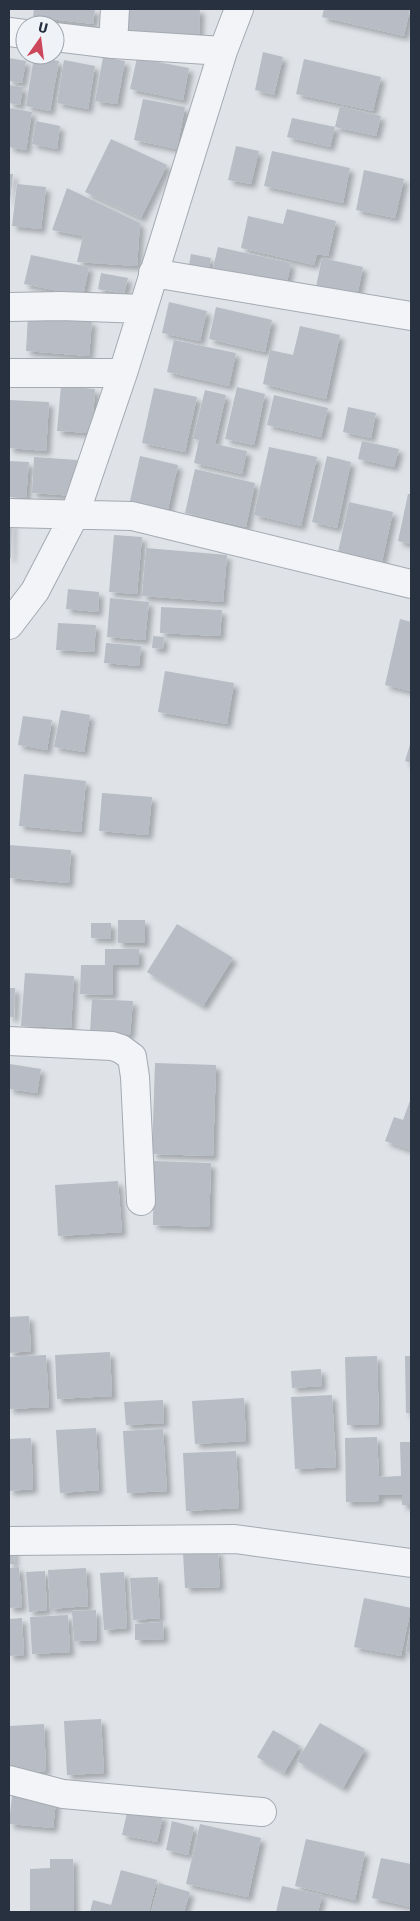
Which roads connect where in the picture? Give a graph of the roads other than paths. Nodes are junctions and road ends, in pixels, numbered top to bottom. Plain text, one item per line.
1 (115, 9) edge
2 (239, 9) edge
3 (65, 38) edge
4 (113, 44) junction
5 (223, 51) junction
6 (153, 273) junction
7 (9, 307) edge
8 (143, 309) junction
9 (411, 316) edge
10 (9, 373) edge
11 (123, 373) junction
12 (9, 514) edge
13 (75, 514) junction
14 (411, 584) edge
15 (9, 625) edge
16 (9, 1041) edge
17 (141, 1201) dead end
18 (9, 1541) edge
19 (411, 1563) edge
20 (9, 1780) edge
21 (262, 1812) dead end

1 - 4 street
2 - 5 street
3 - 4 street
4 - 5 street
5 - 6 street
6 - 8 street
6 - 9 street
7 - 8 street
8 - 11 street
10 - 11 street
11 - 13 street
12 - 13 street
13 - 14 street
13 - 15 street
16 - 17 street
18 - 19 street
20 - 21 street

